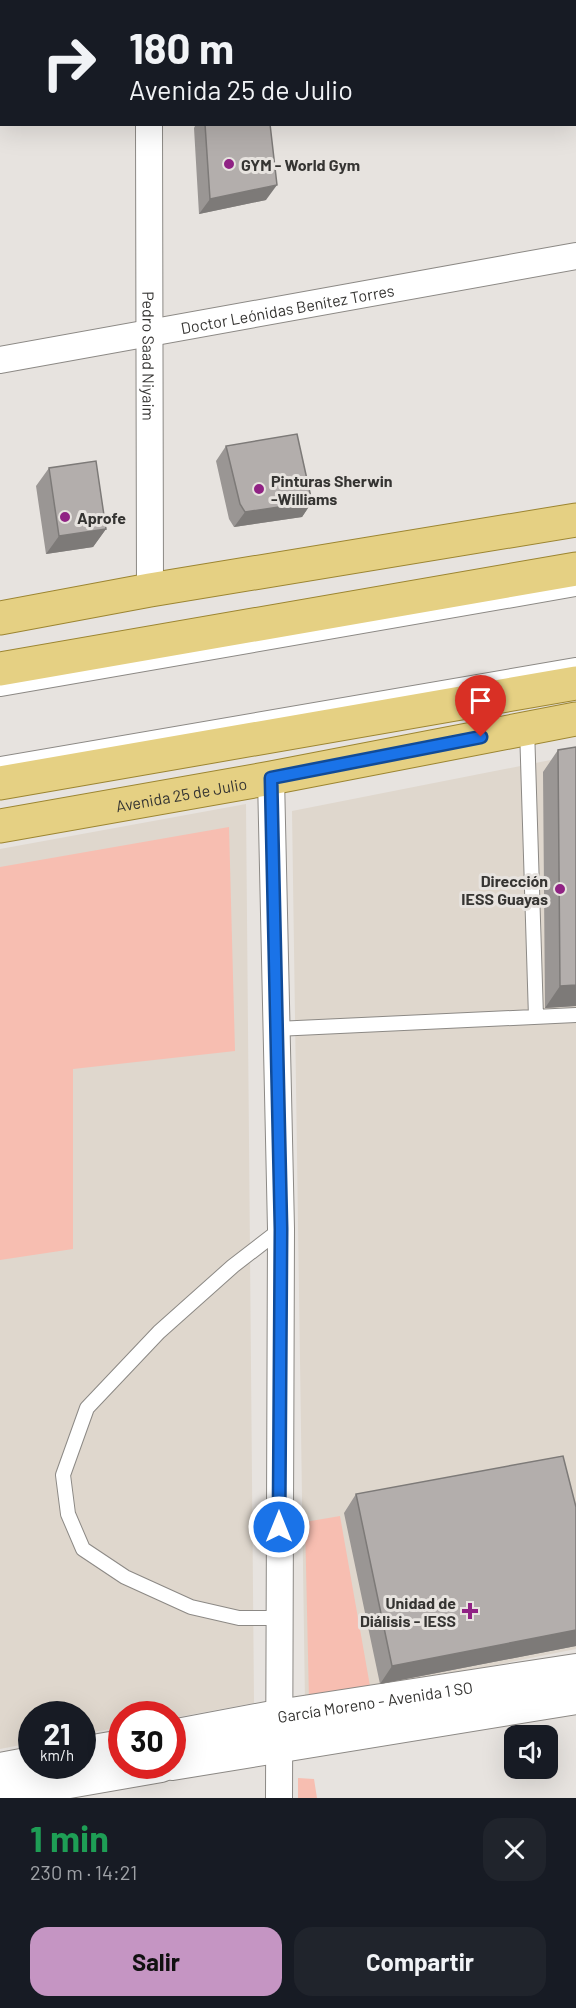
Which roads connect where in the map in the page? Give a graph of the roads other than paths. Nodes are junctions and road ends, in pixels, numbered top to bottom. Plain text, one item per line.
1 (149, 126) edge
2 (576, 256) edge
3 (149, 333) junction
4 (0, 360) edge
5 (576, 520) edge
6 (489, 536) junction
7 (576, 552) edge
8 (576, 569) edge
9 (576, 589) edge
10 (150, 590) junction
11 (79, 603) junction
12 (0, 618) edge
13 (0, 639) edge
14 (576, 665) edge
15 (0, 669) edge
16 (576, 683) edge
17 (0, 689) edge
18 (576, 719) edge
19 (527, 728) junction
20 (190, 750) junction
21 (0, 764) edge
22 (271, 778) junction
23 (0, 783) edge
24 (0, 826) edge
25 (576, 1015) edge
26 (536, 1017) junction
27 (276, 1029) junction
28 (281, 1229) junction
29 (279, 1618) junction
30 (576, 1670) edge
31 (576, 1698) edge
32 (278, 1716) junction
33 (186, 1733) edge
34 (278, 1747) junction
35 (186, 1762) edge
36 (18, 1766) edge
37 (0, 1769) edge
38 (108, 1775) edge
39 (0, 1794) edge
40 (279, 1798) edge

1 - 3 street, Pedro Saad Niyaim
2 - 3 street, Doctor Leónidas Benítez Torres
3 - 4 street, Doctor Leónidas Benítez Torres
3 - 10 street, Pedro Saad Niyaim
5 - 6 main road
6 - 7 main road
6 - 10 main road
8 - 15 main road
9 - 17 lane
10 - 11 main road
11 - 12 main road
11 - 13 main road
14 - 21 lane
16 - 20 main road
18 - 19 main road, Avenida 25 de Julio
19 - 22 main road, Avenida 25 de Julio
19 - 26 lane
20 - 23 main road
20 - 24 main road
22 - 24 main road, Avenida 25 de Julio
22 - 27 street
25 - 26 lane
26 - 27 lane
27 - 28 street
28 - 29 street
28 - 29 lane
29 - 32 street
30 - 32 street, García Moreno - Avenida 1 SO
31 - 34 street, García Moreno - Avenida 1 SO
32 - 33 street, García Moreno - Avenida 1 SO
32 - 34 street
34 - 35 street, García Moreno - Avenida 1 SO
34 - 40 street
36 - 37 street
38 - 39 street

